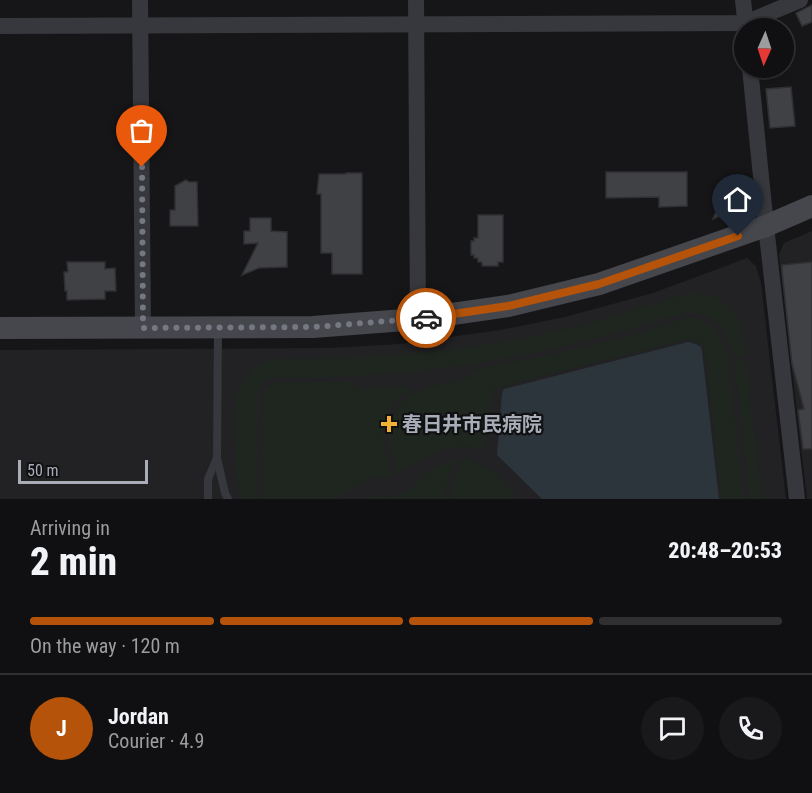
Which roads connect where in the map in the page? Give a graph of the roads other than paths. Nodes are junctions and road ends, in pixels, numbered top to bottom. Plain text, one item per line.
1 (140, 0) edge
2 (416, 0) edge
3 (743, 0) edge
4 (800, 0) edge
5 (745, 18) edge
6 (763, 18) edge
7 (416, 24) junction
8 (0, 26) edge
9 (140, 26) junction
10 (734, 26) edge
11 (751, 78) edge
12 (812, 207) edge
13 (766, 226) junction
14 (418, 319) junction
15 (218, 327) junction
16 (0, 328) edge
17 (143, 328) junction
18 (217, 458) junction
19 (208, 499) edge
20 (228, 499) edge
21 (797, 499) edge

1 - 9 street
2 - 7 street
3 - 5 street
4 - 6 street
7 - 9 street
7 - 10 street
7 - 14 street
8 - 9 street
9 - 17 street
11 - 13 street
12 - 13 main road
13 - 14 main road
13 - 21 street
14 - 15 main road
15 - 17 main road
15 - 18 lane
16 - 17 main road
18 - 19 lane
18 - 20 lane

